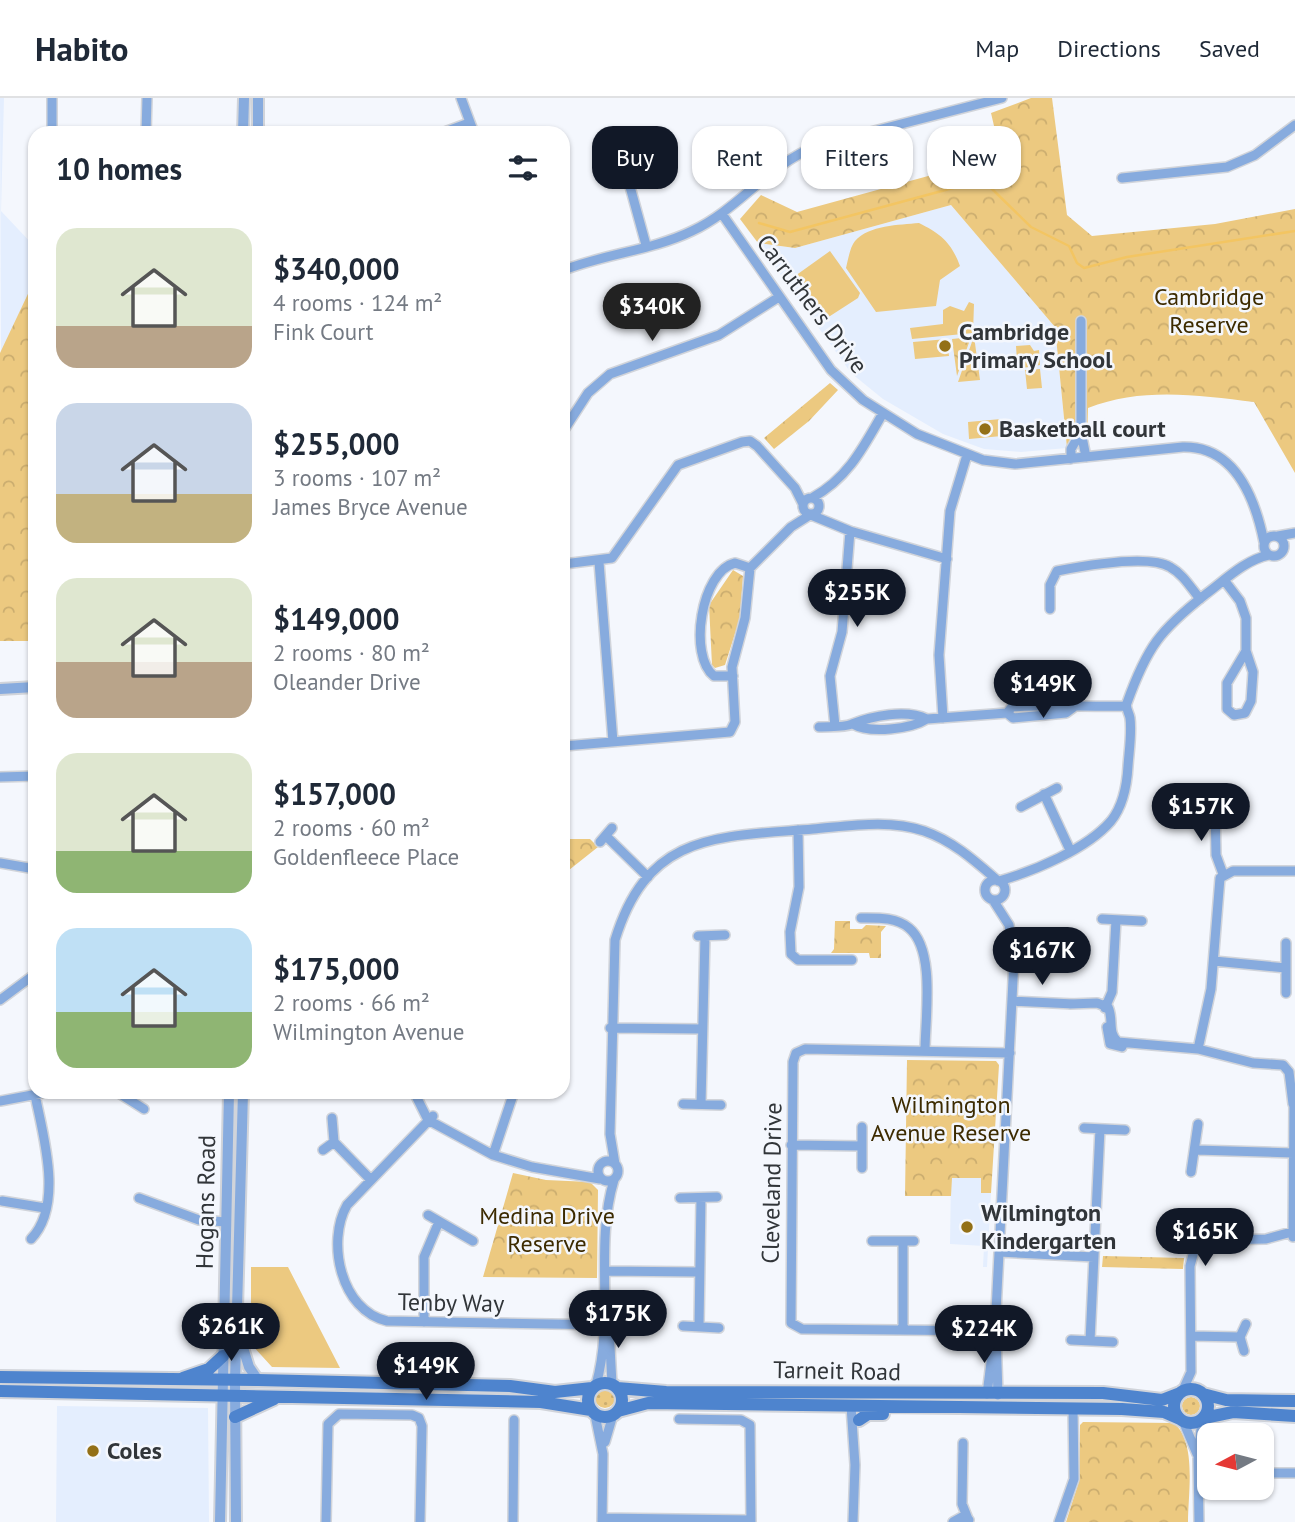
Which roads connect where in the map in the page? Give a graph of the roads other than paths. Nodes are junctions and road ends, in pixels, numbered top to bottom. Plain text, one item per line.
1 (52, 98) edge
2 (147, 98) edge
3 (244, 98) edge
4 (258, 98) edge
5 (461, 98) edge
6 (1002, 98) edge
7 (469, 123) junction
8 (1295, 125) edge
9 (52, 126) edge
10 (146, 126) edge
11 (243, 126) edge
12 (258, 126) edge
13 (461, 126) edge
14 (470, 126) edge
15 (1122, 178) dead end
16 (631, 189) edge
17 (722, 215) junction
18 (646, 245) junction
19 (570, 268) edge
20 (779, 297) junction
21 (1081, 321) dead end
22 (883, 413) junction
23 (570, 421) edge
24 (1081, 432) junction
25 (967, 455) junction
26 (1086, 457) junction
27 (1071, 459) junction
28 (811, 503) junction
29 (1255, 507) junction
30 (811, 515) junction
31 (828, 523) junction
32 (791, 527) junction
33 (850, 531) junction
34 (1295, 533) edge
35 (1277, 536) junction
36 (1295, 541) edge
37 (1264, 544) junction
38 (1284, 547) junction
39 (1269, 555) junction
40 (947, 559) junction
41 (599, 562) junction
42 (570, 564) edge
43 (1244, 565) junction
44 (750, 568) junction
45 (1224, 580) junction
46 (1200, 599) junction
47 (1051, 609) dead end
48 (1246, 651) junction
49 (733, 676) junction
50 (28, 687) edge
51 (0, 689) edge
52 (1126, 706) junction
53 (943, 718) junction
54 (835, 726) junction
55 (819, 727) dead end
56 (613, 743) junction
57 (570, 746) edge
58 (28, 776) edge
59 (0, 777) edge
60 (1057, 788) dead end
61 (1044, 794) junction
62 (1215, 801) dead end
63 (1021, 807) dead end
64 (798, 830) junction
65 (606, 836) dead end
66 (1070, 850) junction
67 (0, 863) edge
68 (976, 863) junction
69 (28, 868) edge
70 (1295, 871) edge
71 (1028, 872) junction
72 (1223, 874) junction
73 (648, 877) junction
74 (999, 881) junction
75 (985, 888) junction
76 (1005, 893) junction
77 (993, 900) junction
78 (862, 918) dead end
79 (1102, 919) dead end
80 (1116, 920) junction
81 (1142, 921) dead end
82 (1009, 925) junction
83 (725, 935) dead end
84 (1286, 943) dead end
85 (852, 960) dead end
86 (1214, 961) junction
87 (1286, 968) junction
88 (28, 979) edge
89 (1286, 993) dead end
90 (0, 1000) edge
91 (1013, 1001) junction
92 (1105, 1008) junction
93 (610, 1028) junction
94 (702, 1029) junction
95 (1198, 1049) junction
96 (925, 1051) junction
97 (1010, 1053) junction
98 (28, 1096) edge
99 (1, 1098) edge
100 (36, 1099) edge
101 (128, 1099) edge
102 (229, 1099) edge
103 (243, 1099) edge
104 (418, 1099) edge
105 (512, 1099) edge
106 (683, 1104) dead end
107 (701, 1104) junction
108 (722, 1105) dead end
109 (144, 1109) dead end
110 (332, 1118) dead end
111 (431, 1118) junction
112 (1198, 1124) dead end
113 (862, 1127) dead end
114 (1084, 1129) dead end
115 (1100, 1129) junction
116 (1125, 1130) dead end
117 (610, 1134) junction
118 (334, 1142) junction
119 (791, 1145) junction
120 (862, 1146) junction
121 (323, 1150) dead end
122 (1196, 1150) junction
123 (1293, 1153) junction
124 (493, 1155) junction
125 (602, 1163) junction
126 (615, 1164) junction
127 (862, 1168) dead end
128 (573, 1172) junction
129 (1191, 1172) dead end
130 (601, 1179) junction
131 (371, 1180) junction
132 (614, 1180) junction
133 (716, 1197) dead end
134 (139, 1198) dead end
135 (680, 1198) dead end
136 (701, 1198) junction
137 (2, 1201) dead end
138 (608, 1207) junction
139 (45, 1208) junction
140 (428, 1215) dead end
141 (226, 1222) junction
142 (438, 1224) junction
143 (1294, 1234) edge
144 (32, 1239) dead end
145 (473, 1241) dead end
146 (872, 1241) dead end
147 (903, 1241) junction
148 (914, 1241) dead end
149 (999, 1252) junction
150 (1094, 1258) junction
151 (606, 1271) junction
152 (699, 1272) junction
153 (424, 1322) junction
154 (1246, 1324) dead end
155 (607, 1325) junction
156 (683, 1326) dead end
157 (699, 1326) junction
158 (719, 1328) dead end
159 (237, 1329) junction
160 (902, 1330) junction
161 (995, 1331) junction
162 (1191, 1336) junction
163 (1240, 1337) junction
164 (1071, 1340) dead end
165 (1090, 1341) junction
166 (1113, 1342) dead end
167 (1244, 1350) dead end
168 (606, 1354) junction
169 (223, 1356) junction
170 (1191, 1372) junction
171 (0, 1377) edge
172 (179, 1379) junction
173 (258, 1380) junction
174 (229, 1381) junction
175 (594, 1386) junction
176 (615, 1386) junction
177 (0, 1391) edge
178 (855, 1393) junction
179 (1181, 1393) junction
180 (1202, 1393) junction
181 (229, 1395) junction
182 (281, 1397) junction
183 (993, 1399) junction
184 (1295, 1401) edge
185 (1073, 1408) junction
186 (856, 1411) junction
187 (593, 1412) junction
188 (615, 1413) junction
189 (1295, 1416) edge
190 (235, 1417) junction
191 (679, 1419) dead end
192 (1203, 1419) junction
193 (514, 1420) dead end
194 (1181, 1420) junction
195 (1202, 1423) edge
196 (855, 1441) junction
197 (962, 1443) dead end
198 (603, 1454) junction
199 (1197, 1457) edge
200 (236, 1460) junction
201 (1274, 1473) edge
202 (1295, 1473) edge
203 (1199, 1500) edge
204 (962, 1504) junction
205 (602, 1520) edge
206 (751, 1521) edge
207 (953, 1521) edge
208 (970, 1521) edge
209 (220, 1522) edge
210 (226, 1522) edge
211 (236, 1522) edge
212 (326, 1522) edge
213 (420, 1522) edge
214 (513, 1522) edge
215 (853, 1522) edge
216 (1059, 1522) edge
217 (1199, 1522) edge

1 - 9 street
2 - 10 street
3 - 11 street
4 - 12 street
5 - 7 street
6 - 17 street
7 - 13 street
7 - 14 street
8 - 15 street
16 - 18 street
17 - 18 street
17 - 20 street, Carruthers Drive
18 - 19 street
20 - 22 street, Carruthers Drive
20 - 23 street
21 - 24 street
22 - 25 street, Carruthers Drive
22 - 28 street
24 - 26 street
24 - 27 street
25 - 27 street, Carruthers Drive
25 - 40 street
26 - 27 street, Carruthers Drive
26 - 29 street, Carruthers Drive
28 - 30 street
28 - 31 street
28 - 32 street
28 - 41 street
29 - 35 street, Carruthers Drive
29 - 37 street, Carruthers Drive
30 - 31 street
30 - 32 street
31 - 33 street
32 - 44 street
33 - 40 street
33 - 54 street
34 - 35 street
35 - 37 street
35 - 38 street
36 - 38 street
37 - 39 street
37 - 43 street
38 - 39 street
39 - 43 street
40 - 53 street
41 - 42 street
41 - 56 street
43 - 45 street
44 - 49 street
44 - 49 street
45 - 46 street
45 - 48 street
46 - 47 street
46 - 52 street
48 - 48 street
49 - 56 street
50 - 51 street
52 - 53 street
52 - 66 street
53 - 54 street
54 - 55 street
56 - 57 street
58 - 59 street
60 - 61 street
61 - 63 street
61 - 66 street
62 - 72 street
64 - 68 street
64 - 73 street
64 - 85 street
65 - 73 street
66 - 71 street
67 - 69 street
68 - 74 street
68 - 75 street
70 - 72 street
71 - 74 street
71 - 76 street
72 - 86 street
73 - 93 street
74 - 75 street
74 - 76 street
75 - 77 street
76 - 77 street
76 - 82 street
77 - 82 street
78 - 96 street
79 - 80 street
80 - 81 street
80 - 92 street
82 - 91 street
83 - 94 street
84 - 87 street
86 - 87 street
86 - 95 street
87 - 89 street
88 - 90 street
91 - 92 street
91 - 97 street
92 - 95 street
93 - 94 street
93 - 117 street
94 - 107 street
95 - 123 street
96 - 97 street, Cleveland Drive
96 - 119 street, Cleveland Drive
97 - 149 street
98 - 99 street
100 - 139 street
101 - 109 street
102 - 141 street, Hogans Road
103 - 159 street, Hogans Road
104 - 111 street
105 - 124 street
106 - 107 street
107 - 108 street
110 - 118 street
111 - 124 street
111 - 131 street, Tenby Way
112 - 122 street
113 - 120 street
114 - 115 street
115 - 116 street
115 - 150 street
117 - 125 street
117 - 126 street
118 - 121 street
118 - 131 street
119 - 120 street
119 - 160 street, Cleveland Drive
120 - 127 street
122 - 123 street
122 - 129 street
123 - 143 street
124 - 128 street
125 - 126 street
125 - 128 street
125 - 130 street
126 - 132 street
128 - 130 street
130 - 132 street
130 - 138 street
131 - 153 street, Tenby Way
132 - 138 street
133 - 136 street
134 - 141 street
135 - 136 street
136 - 152 street
137 - 139 street
138 - 151 street
139 - 144 street
140 - 142 street
141 - 169 street, Hogans Road
142 - 145 street
142 - 153 street
143 - 162 street
146 - 147 street
147 - 148 street
147 - 160 street
149 - 150 street
149 - 161 street
150 - 165 street
151 - 152 street
151 - 155 street
152 - 157 street
153 - 155 street, Tenby Way
154 - 163 street
155 - 168 street
156 - 157 street
157 - 158 street
159 - 173 street
159 - 174 street, Hogans Road
160 - 161 street, Cleveland Drive
161 - 183 street
162 - 163 street
162 - 170 street
163 - 167 street
164 - 165 street
165 - 166 street
168 - 175 street
168 - 176 street
169 - 172 main road
169 - 174 street, Hogans Road
170 - 179 street
170 - 180 street
171 - 172 main road
172 - 174 main road
173 - 174 main road
173 - 175 main road
174 - 181 street, Hogans Road
175 - 176 main road
175 - 187 main road
176 - 178 main road, Tarneit Road
176 - 188 main road
177 - 181 main road
178 - 183 main road, Tarneit Road
178 - 186 main road
179 - 180 main road
179 - 183 main road, Tarneit Road
179 - 194 main road
180 - 184 main road
180 - 192 main road
181 - 182 main road
181 - 190 street, Hogans Road
181 - 209 street, Hogans Road
182 - 187 main road
182 - 190 main road
183 - 185 main road
183 - 186 main road, Tarneit Road
185 - 194 main road
185 - 216 street
186 - 188 main road, Tarneit Road
186 - 196 street
186 - 196 street
187 - 188 main road
187 - 198 street
188 - 198 street
189 - 192 main road
190 - 200 street, Hogans Road
191 - 206 street
192 - 194 main road
192 - 195 street
193 - 214 street
194 - 199 street
196 - 215 street
197 - 204 street
198 - 205 street
200 - 210 street
200 - 211 street, Hogans Road
201 - 202 street
203 - 217 street
204 - 207 street
204 - 208 street
205 - 206 street
207 - 208 street
212 - 213 street

